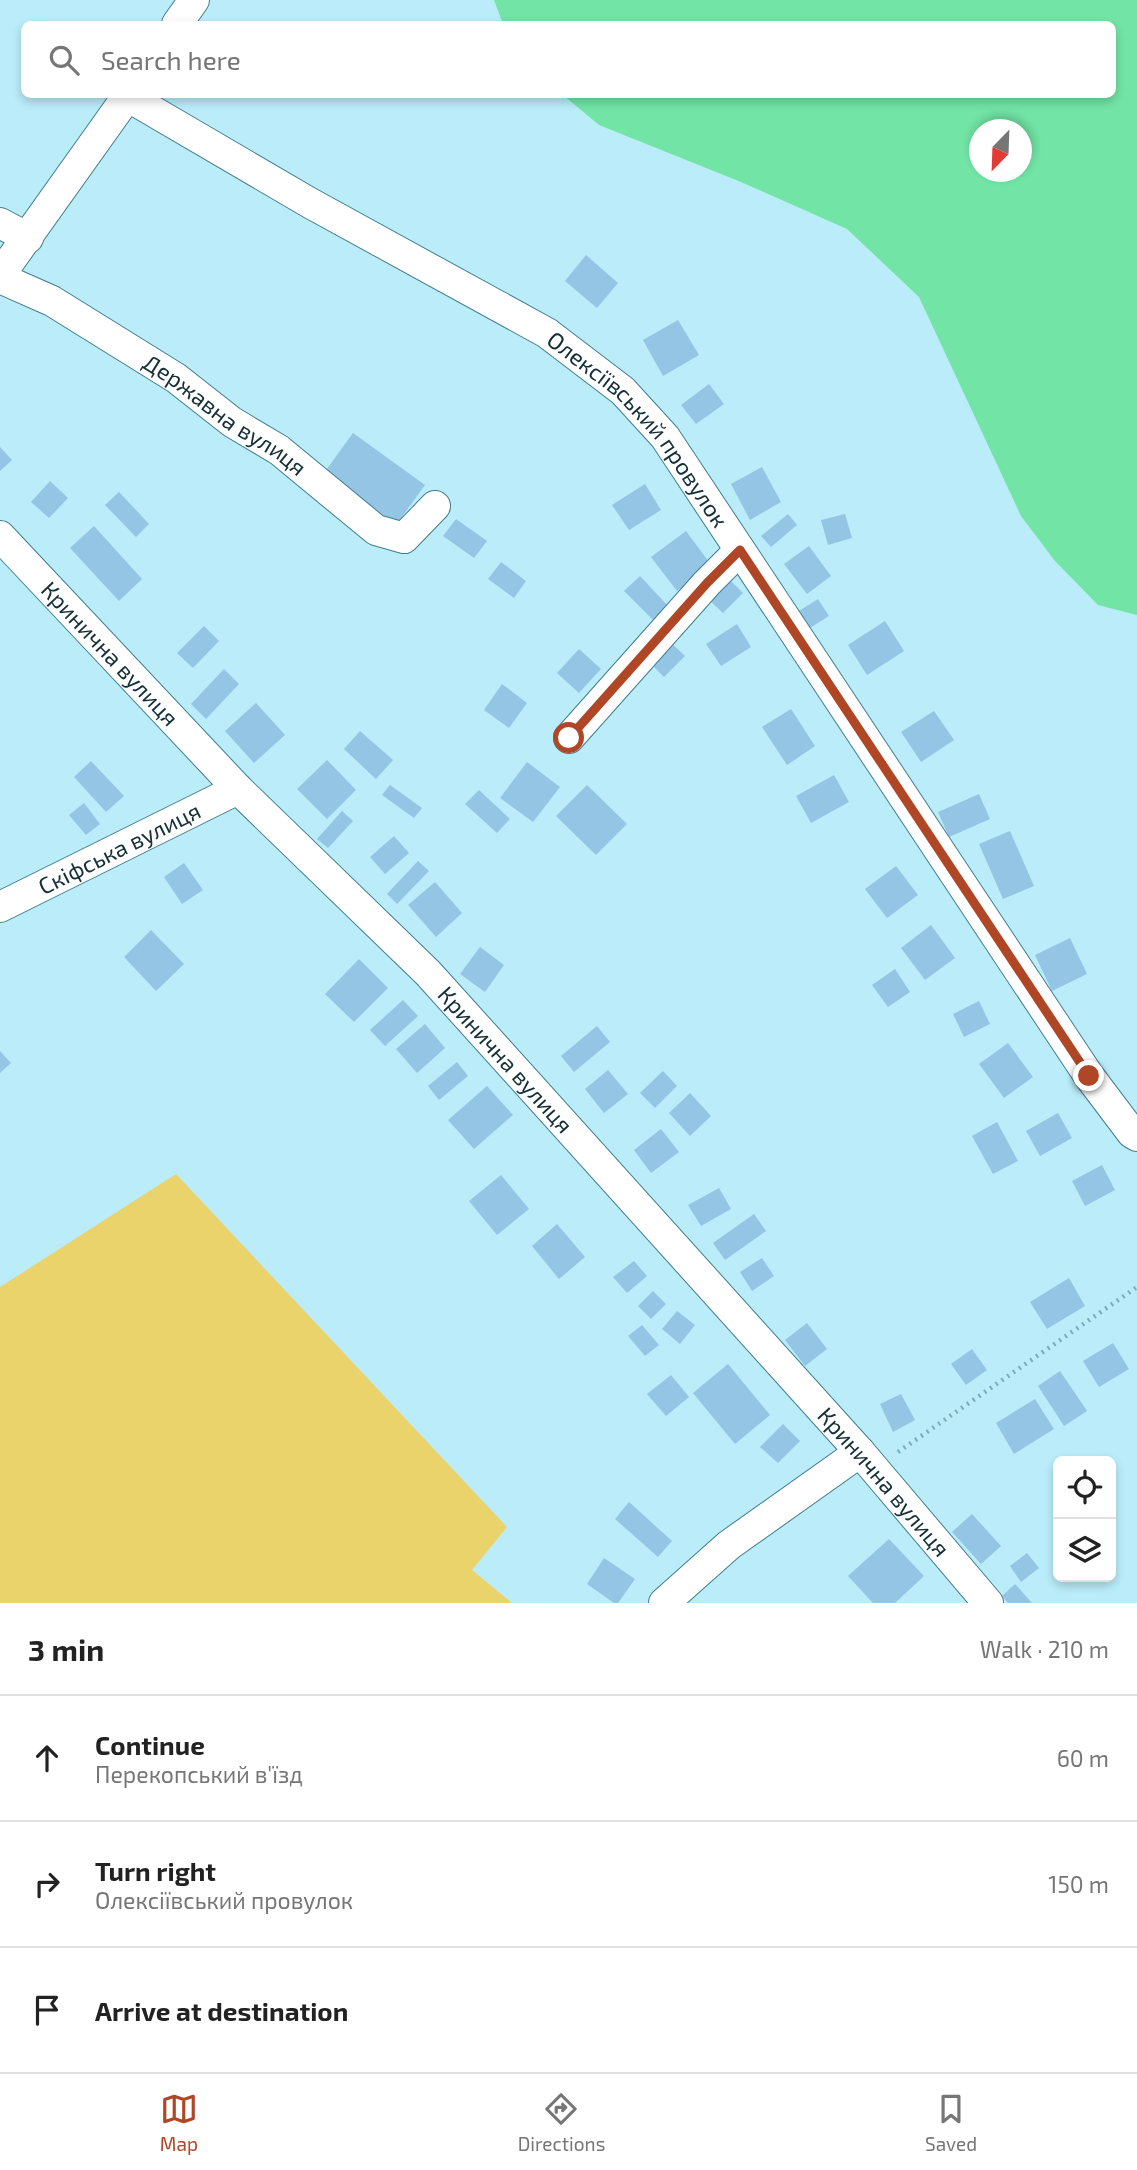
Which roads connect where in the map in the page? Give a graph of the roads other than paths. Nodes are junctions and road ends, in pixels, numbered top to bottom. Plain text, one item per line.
1 (194, 0) edge
2 (179, 21) edge
3 (126, 98) edge
4 (133, 98) edge
5 (0, 223) edge
6 (28, 238) junction
7 (0, 277) edge
8 (435, 506) dead end
9 (0, 536) edge
10 (740, 550) junction
11 (569, 738) dead end
12 (238, 789) junction
13 (0, 907) edge
14 (1137, 1136) edge
15 (867, 1460) junction
16 (664, 1603) edge
17 (988, 1603) edge

1 - 2 street
3 - 6 street, Державна вулиця
4 - 10 street, Олексіївський провулок
5 - 6 street
6 - 7 street, Державна вулиця
7 - 8 street, Державна вулиця
9 - 12 street, Кринична вулиця
10 - 11 street
10 - 14 street, Олексіївський провулок
12 - 13 street, Скіфська вулиця
12 - 15 street, Кринична вулиця
15 - 16 street
15 - 17 street, Кринична вулиця

